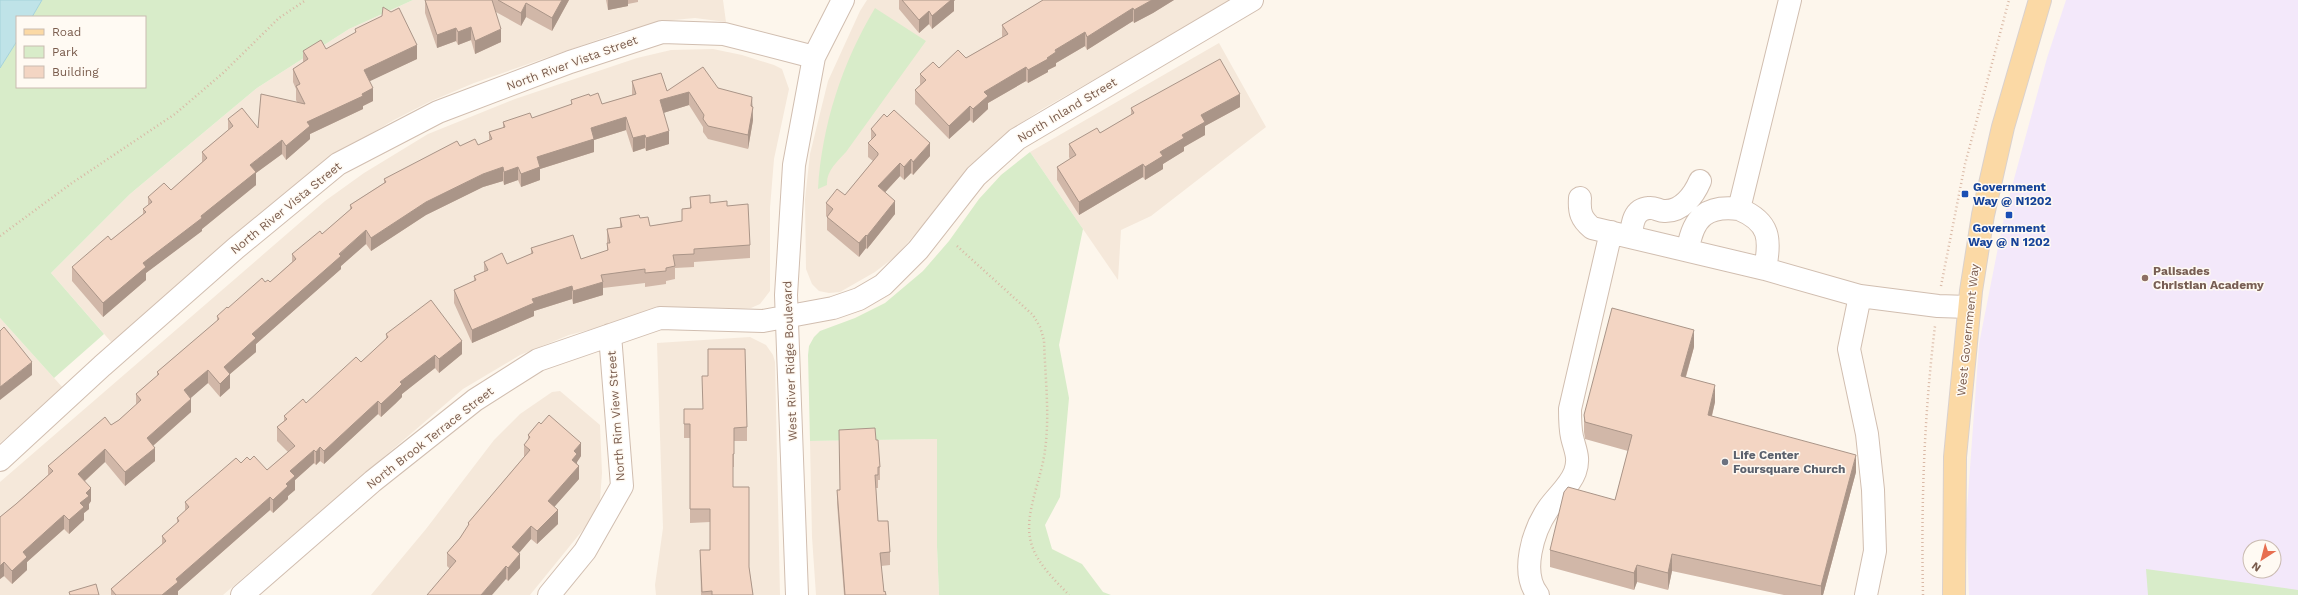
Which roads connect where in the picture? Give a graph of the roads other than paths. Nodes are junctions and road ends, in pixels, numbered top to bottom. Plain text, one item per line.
1 (843, 0) edge
2 (1252, 0) edge
3 (1790, 0) edge
4 (2040, 0) edge
5 (814, 57) junction
6 (1700, 181) dead end
7 (1580, 198) dead end
8 (1740, 209) junction
9 (1621, 234) junction
10 (1688, 249) junction
11 (1765, 268) junction
12 (1860, 296) junction
13 (1969, 307) junction
14 (786, 317) junction
15 (610, 335) junction
16 (0, 460) edge
17 (242, 595) edge
18 (549, 595) edge
19 (797, 595) edge
20 (1538, 595) edge
21 (1866, 595) edge
22 (1954, 595) edge

1 - 5 street, West River Ridge Boulevard
2 - 14 street, North Inland Street
3 - 8 street
4 - 13 main road, West Government Way
5 - 14 street, West River Ridge Boulevard
5 - 16 street, North River Vista Street
6 - 9 street
7 - 9 street
8 - 10 street
8 - 11 street
9 - 10 street
9 - 20 street
10 - 11 street
11 - 12 street
12 - 13 street
12 - 21 street
13 - 22 main road, West Government Way
14 - 15 street, North Brook Terrace Street
14 - 19 street, West River Ridge Boulevard
15 - 17 street, North Brook Terrace Street
15 - 18 street, North Rim View Street

